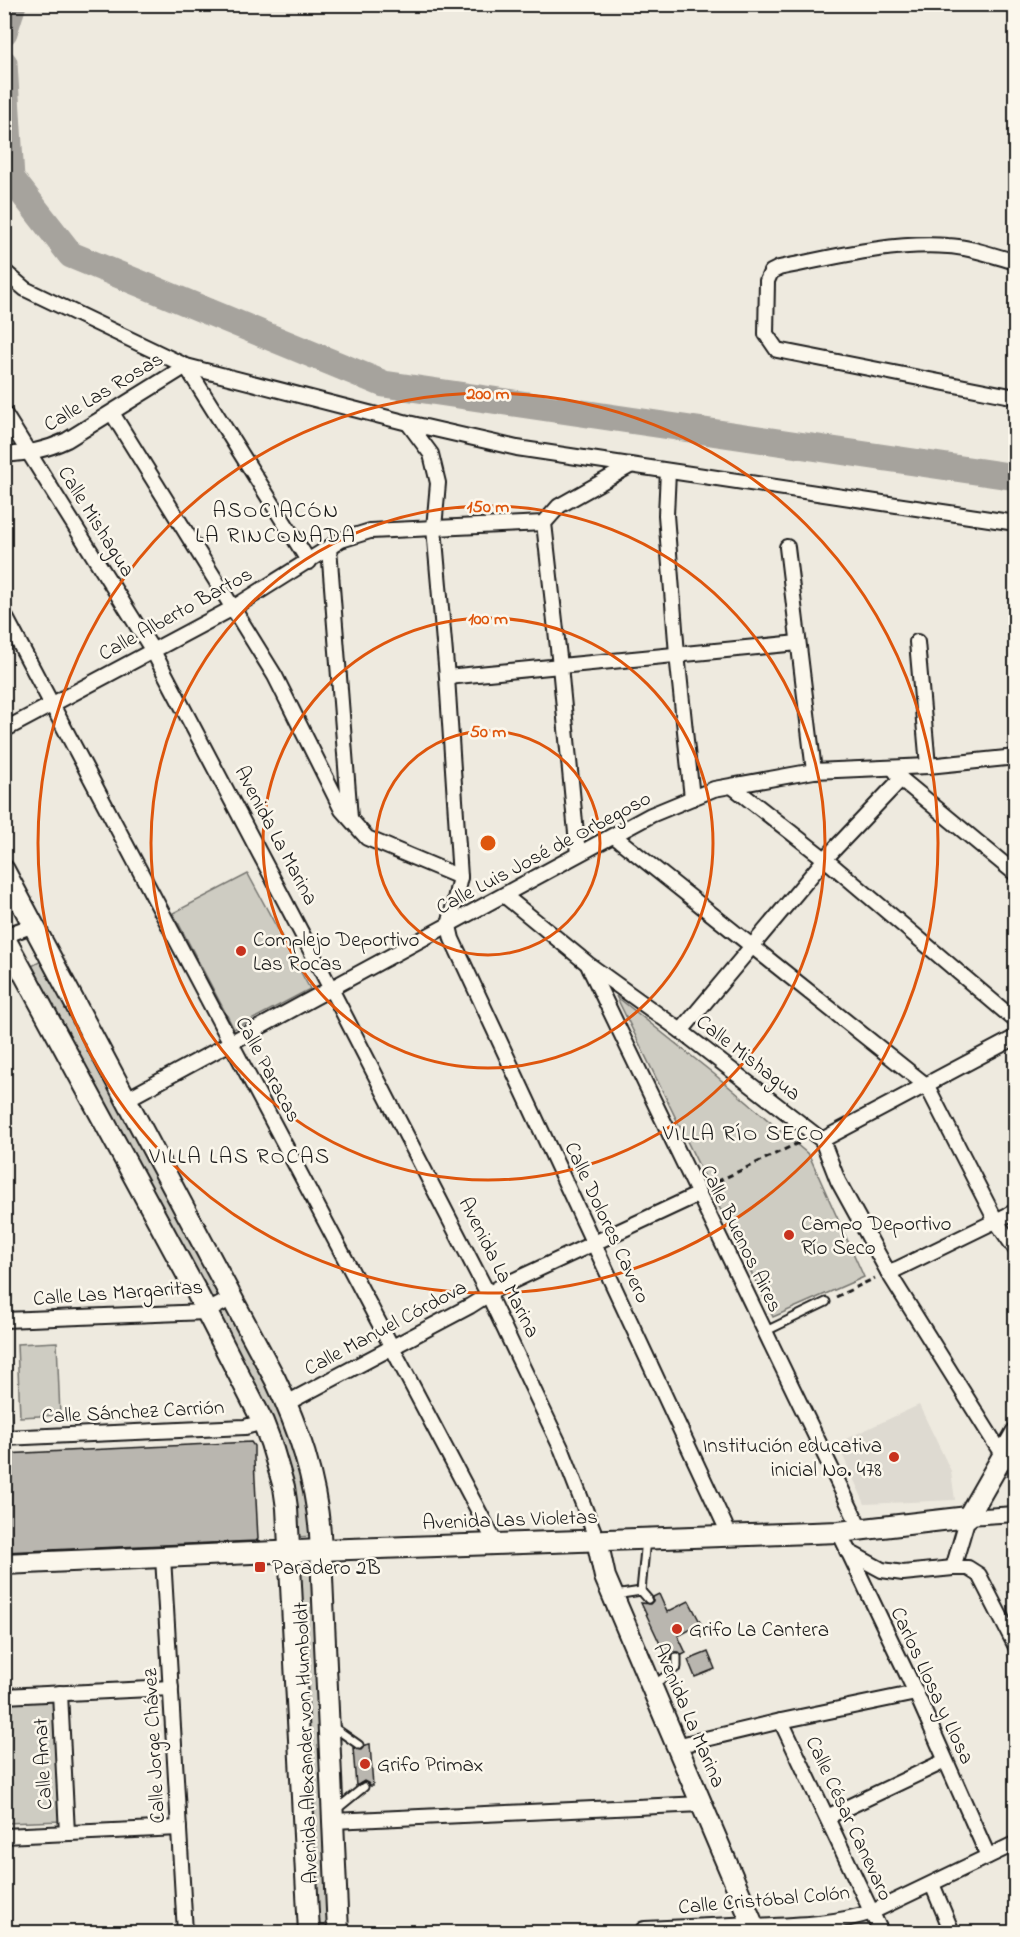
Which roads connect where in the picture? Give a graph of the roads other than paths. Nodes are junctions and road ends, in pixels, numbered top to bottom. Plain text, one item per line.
1 (1016, 262) edge
2 (4, 271) edge
3 (186, 366) junction
4 (1016, 397) edge
5 (4, 413) edge
6 (112, 413) junction
7 (408, 423) junction
8 (30, 453) junction
9 (4, 455) edge
10 (630, 466) junction
11 (668, 471) junction
12 (544, 523) junction
13 (1016, 523) edge
14 (434, 528) junction
15 (787, 547) dead end
16 (329, 548) junction
17 (309, 562) junction
18 (234, 608) junction
19 (4, 614) edge
20 (917, 642) dead end
21 (798, 643) junction
22 (153, 651) junction
23 (677, 654) junction
24 (560, 666) junction
25 (447, 677) junction
26 (52, 704) junction
27 (4, 730) edge
28 (1016, 757) edge
29 (928, 766) junction
30 (893, 768) junction
31 (814, 771) junction
32 (902, 779) junction
33 (733, 787) junction
34 (692, 798) junction
35 (350, 819) junction
36 (614, 836) junction
37 (578, 854) junction
38 (825, 859) junction
39 (4, 870) edge
40 (1016, 873) edge
41 (460, 877) junction
42 (505, 896) junction
43 (34, 925) junction
44 (449, 926) junction
45 (4, 937) edge
46 (752, 944) junction
47 (588, 964) junction
48 (331, 989) junction
49 (1016, 1021) edge
50 (681, 1031) junction
51 (1016, 1037) edge
52 (232, 1043) junction
53 (927, 1086) junction
54 (127, 1099) junction
55 (822, 1140) junction
56 (698, 1195) junction
57 (1016, 1211) edge
58 (996, 1221) junction
59 (594, 1242) junction
60 (1016, 1250) edge
61 (888, 1272) junction
62 (488, 1294) junction
63 (232, 1298) junction
64 (826, 1302) road end
65 (206, 1312) junction
66 (4, 1320) edge
67 (764, 1332) junction
68 (393, 1348) junction
69 (287, 1403) junction
70 (263, 1422) junction
71 (1016, 1433) edge
72 (4, 1438) edge
73 (1003, 1456) junction
74 (1016, 1514) edge
75 (968, 1517) junction
76 (861, 1530) junction
77 (838, 1532) junction
78 (730, 1536) junction
79 (646, 1539) junction
80 (597, 1540) junction
81 (496, 1544) junction
82 (321, 1550) junction
83 (290, 1551) junction
84 (847, 1551) junction
85 (163, 1557) junction
86 (4, 1564) edge
87 (953, 1568) junction
88 (641, 1591) junction
89 (613, 1595) junction
90 (648, 1599) dead end
91 (1016, 1647) edge
92 (677, 1657) dead end
93 (651, 1687) junction
94 (171, 1688) junction
95 (60, 1693) junction
96 (916, 1693) junction
97 (4, 1696) edge
98 (782, 1721) junction
99 (329, 1724) junction
100 (359, 1745) dead end
101 (676, 1746) junction
102 (945, 1761) junction
103 (364, 1787) dead end
104 (702, 1804) junction
105 (333, 1817) junction
106 (827, 1817) junction
107 (179, 1828) junction
108 (67, 1833) junction
109 (4, 1836) edge
110 (1016, 1843) edge
111 (988, 1856) junction
112 (932, 1884) junction
113 (872, 1912) junction
114 (756, 1931) edge
115 (185, 1932) edge
116 (309, 1932) edge
117 (338, 1932) edge
118 (645, 1932) edge
119 (881, 1932) edge
120 (952, 1932) edge

1 - 4 street
2 - 3 street
3 - 6 street, Calle Las Rosas
3 - 7 street
3 - 17 street
5 - 8 street, Calle Mishagua
6 - 8 street, Calle Las Rosas
6 - 18 street
7 - 10 street
7 - 14 street
8 - 9 street, Calle Las Rosas
8 - 22 street, Calle Mishagua
10 - 11 street
10 - 12 street
11 - 13 street
11 - 23 street
12 - 14 street, Calle Alberto Bartos
12 - 24 street
14 - 16 street, Calle Alberto Bartos
14 - 25 street
15 - 21 street
16 - 17 street, Calle Alberto Bartos
16 - 35 street
17 - 18 street, Calle Alberto Bartos
18 - 22 street, Calle Alberto Bartos
18 - 35 street
19 - 26 street, Calle Paracas
20 - 29 street
21 - 23 street
21 - 31 street
22 - 26 street, Calle Alberto Bartos
22 - 48 street, Avenida La Marina
23 - 24 street
23 - 34 street
24 - 25 street
24 - 37 street
25 - 41 street
26 - 27 street, Calle Alberto Bartos
26 - 52 street, Calle Paracas
28 - 29 street, Calle Luis José de Orbegoso
29 - 30 street, Calle Luis José de Orbegoso
30 - 31 street, Calle Luis José de Orbegoso
30 - 32 street
31 - 33 street, Calle Luis José de Orbegoso
32 - 38 street
32 - 40 street
33 - 34 street, Calle Luis José de Orbegoso
33 - 38 street
34 - 36 street, Calle Luis José de Orbegoso
35 - 41 street
36 - 37 street, Calle Luis José de Orbegoso
36 - 46 street
37 - 42 street, Calle Luis José de Orbegoso
38 - 46 street
38 - 49 street
39 - 43 main road, Avenida Alexander von Humboldt
41 - 44 street
42 - 44 street, Calle Luis José de Orbegoso
42 - 47 street, Calle Mishagua
43 - 45 street
43 - 54 main road, Avenida Alexander von Humboldt
44 - 48 street, Calle Luis José de Orbegoso
44 - 59 street, Calle Dolores Cavero
45 - 65 main road, Avenida Alexander von Humboldt
46 - 50 street
46 - 53 street
47 - 50 street, Calle Mishagua
47 - 56 street, Calle Buenos Aires
48 - 52 street, Calle Luis José de Orbegoso
48 - 62 street, Avenida La Marina
50 - 55 street, Calle Mishagua
51 - 53 street
52 - 54 street, Calle Luis José de Orbegoso
52 - 68 street, Calle Paracas
53 - 55 street
53 - 58 street
54 - 63 main road, Avenida Alexander von Humboldt
55 - 61 street
56 - 59 street, Calle Manuel Córdova
56 - 67 street, Calle Buenos Aires
57 - 58 street
58 - 60 street
58 - 61 street
59 - 62 street, Calle Manuel Córdova
59 - 78 street, Calle Dolores Cavero
61 - 73 street
62 - 68 street, Calle Manuel Córdova
62 - 80 street, Avenida La Marina
63 - 65 street, Calle Las Margaritas
63 - 69 main road, Avenida Alexander von Humboldt
64 - 67 lane
65 - 66 street, Calle Las Margaritas
65 - 70 main road, Avenida Alexander von Humboldt
67 - 76 street, Calle Buenos Aires
68 - 69 street, Calle Manuel Córdova
68 - 81 street, Calle Paracas
69 - 82 main road, Avenida Alexander von Humboldt
70 - 72 street, Calle Sánchez Carrión
70 - 83 main road, Avenida Alexander von Humboldt
71 - 73 main road
73 - 75 main road
74 - 75 street, Avenida Las Violetas
75 - 76 main road, Avenida Las Violetas
75 - 87 street
76 - 77 main road, Avenida Las Violetas
77 - 78 main road, Avenida Las Violetas
77 - 84 street, Carlos Llosa y Llosa
78 - 79 main road, Avenida Las Violetas
79 - 80 main road, Avenida Las Violetas
79 - 88 lane
80 - 81 main road, Avenida Las Violetas
80 - 89 main road, Avenida La Marina
81 - 82 main road, Avenida Las Violetas
82 - 83 main road, Avenida Las Violetas
82 - 99 main road, Avenida Alexander von Humboldt
83 - 85 main road, Avenida Las Violetas
83 - 116 main road, Avenida Alexander von Humboldt
84 - 87 street
84 - 96 street, Carlos Llosa y Llosa
85 - 86 main road, Avenida Las Violetas
85 - 94 street, Calle Jorge Chávez
87 - 91 street
88 - 89 lane
88 - 90 lane
89 - 93 main road, Avenida La Marina
92 - 93 lane
93 - 101 main road, Avenida La Marina
94 - 95 street
94 - 107 street, Calle Jorge Chávez
95 - 97 street
95 - 108 street, Calle Amat
96 - 98 street
96 - 102 street, Carlos Llosa y Llosa
98 - 101 street
98 - 106 street, Calle César Canevaro
99 - 100 lane
99 - 105 main road, Avenida Alexander von Humboldt
101 - 104 main road, Avenida La Marina
102 - 106 street
102 - 111 street, Carlos Llosa y Llosa
103 - 105 lane
104 - 105 street
104 - 114 main road, Avenida La Marina
105 - 117 main road, Avenida Alexander von Humboldt
106 - 113 street, Calle César Canevaro
107 - 108 street
107 - 115 street, Calle Jorge Chávez
108 - 109 street
110 - 111 street, Calle Cristóbal Colón
111 - 112 street, Calle Cristóbal Colón
112 - 113 street, Calle Cristóbal Colón
112 - 120 street
113 - 114 street, Calle Cristóbal Colón
113 - 119 street, Calle César Canevaro
114 - 118 main road, Calle Cristóbal Colón

